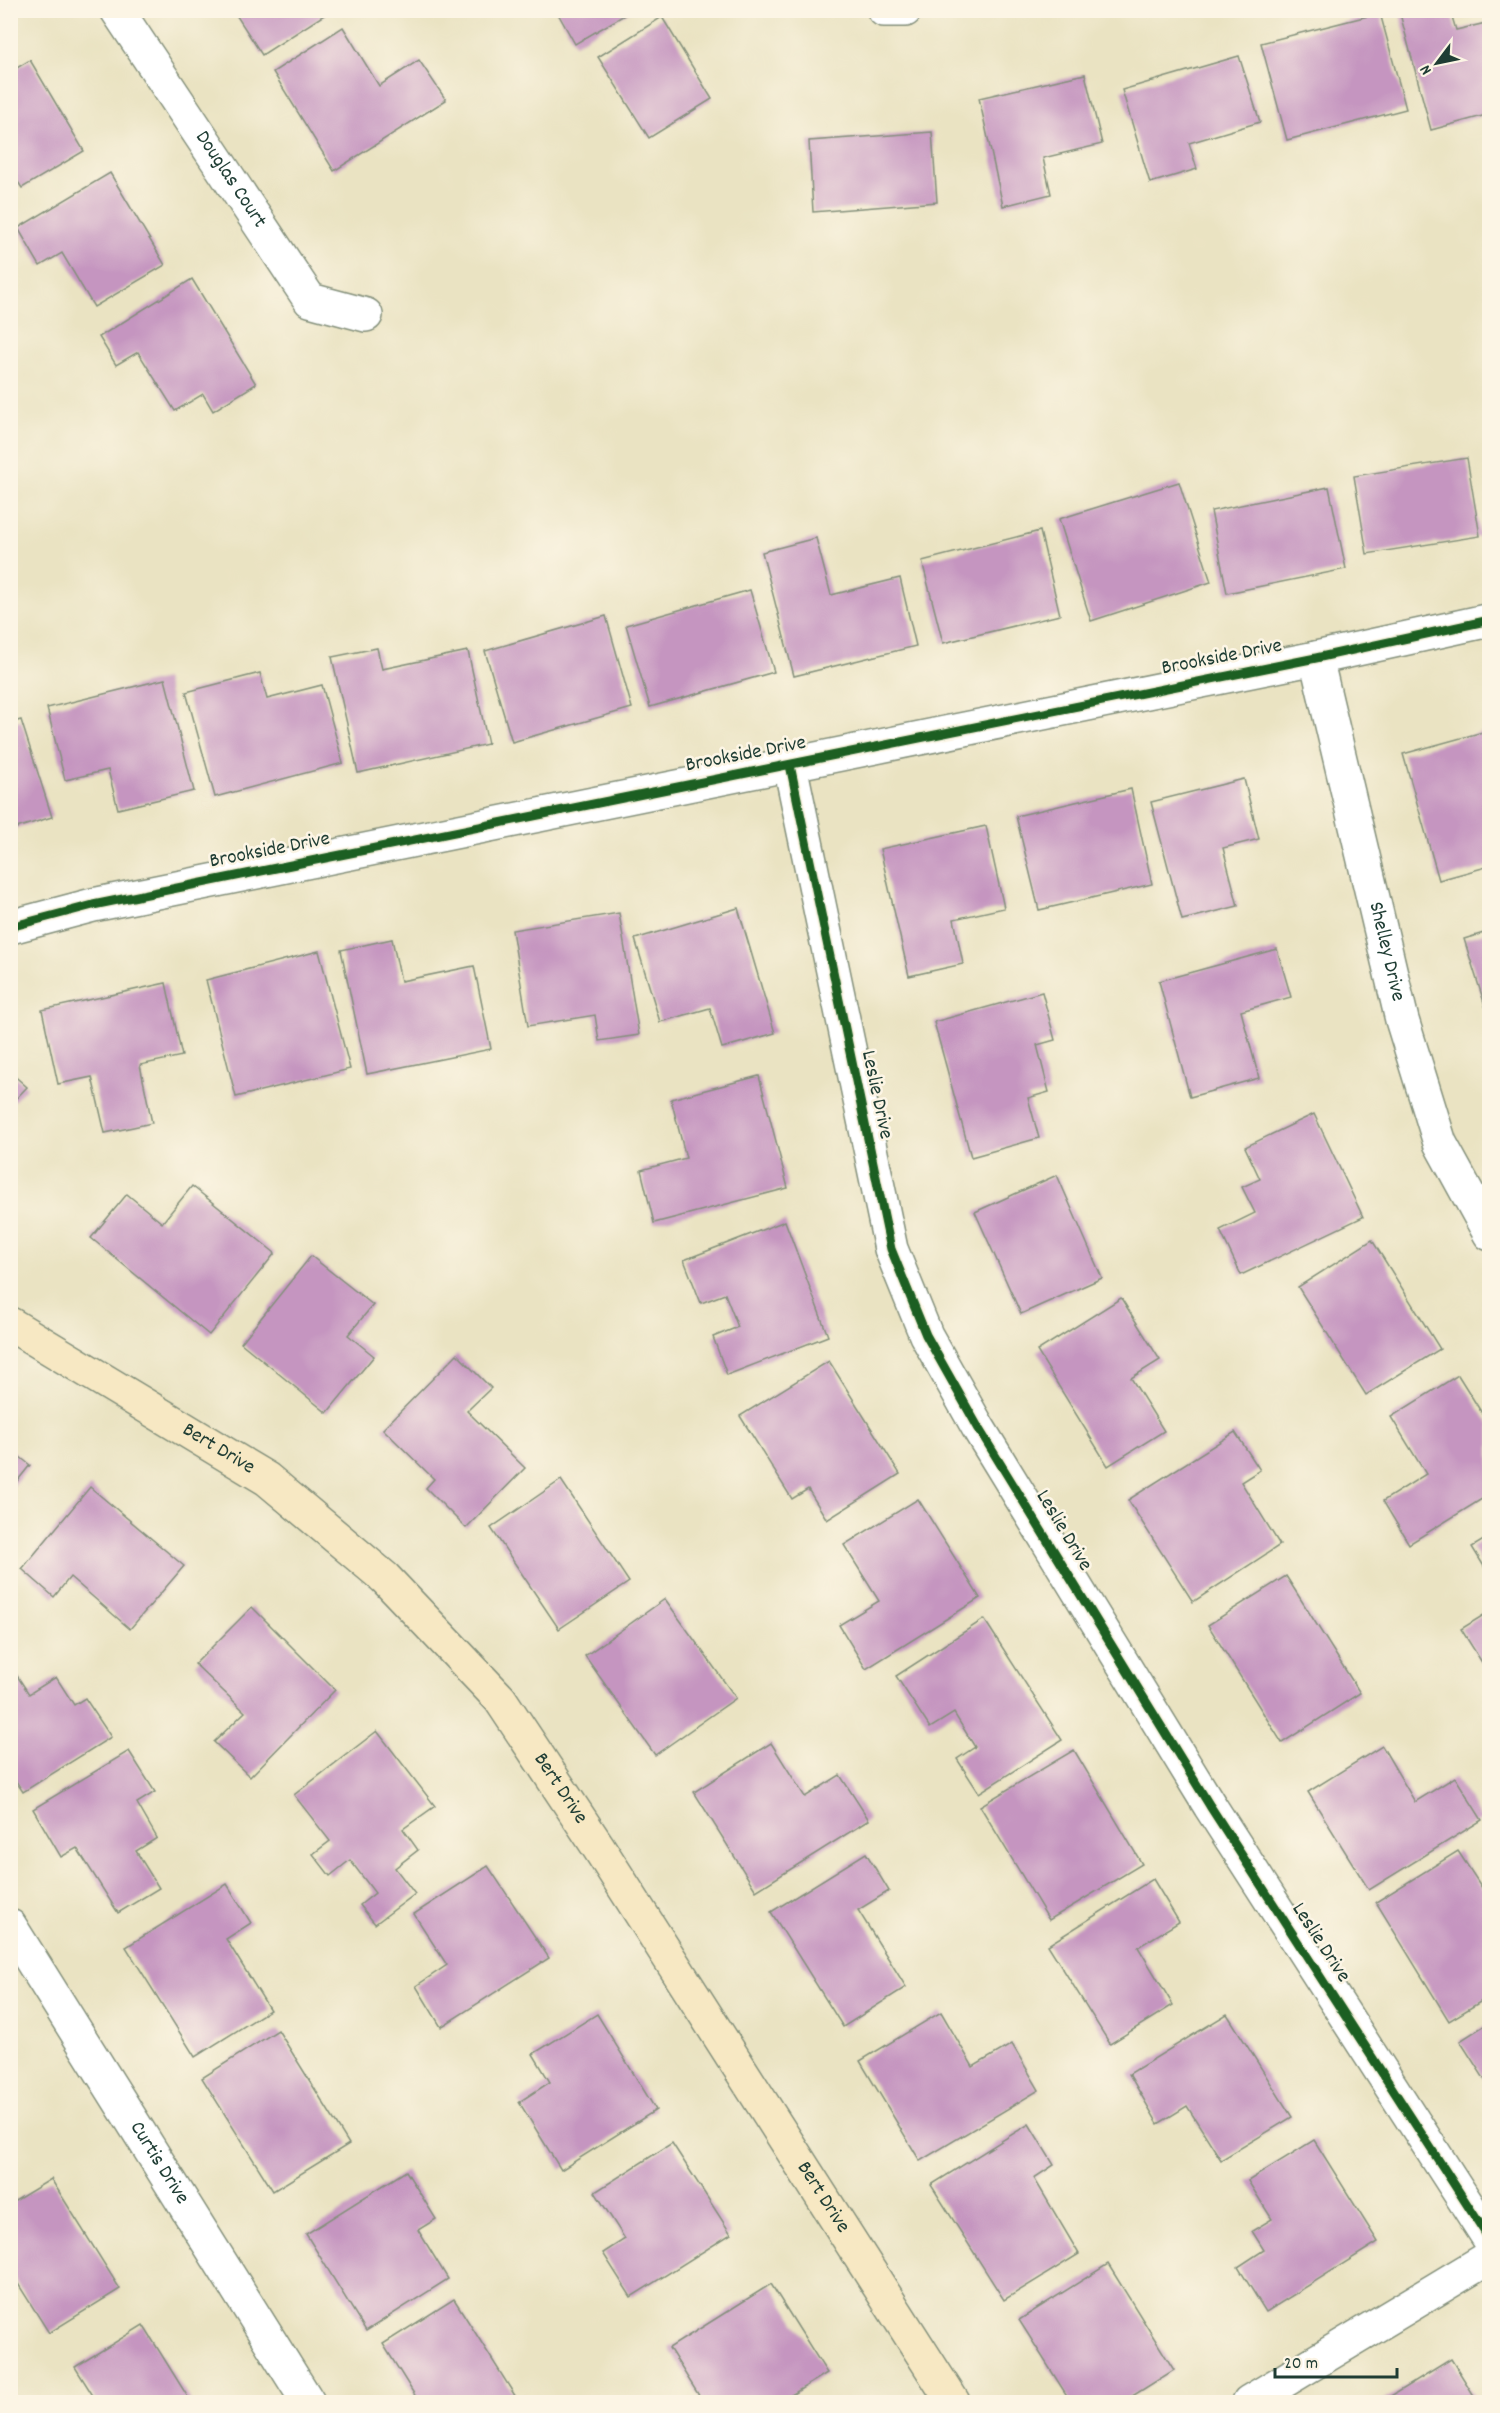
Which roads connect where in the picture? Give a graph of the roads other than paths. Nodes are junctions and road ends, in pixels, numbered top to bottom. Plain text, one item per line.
1 (117, 10) edge
2 (884, 10) edge
3 (905, 10) edge
4 (366, 315) dead end
5 (1490, 620) edge
6 (1316, 658) junction
7 (790, 765) junction
8 (10, 927) edge
9 (1490, 1234) edge
10 (10, 1324) edge
11 (10, 1926) edge
12 (1490, 2240) edge
13 (1490, 2258) edge
14 (308, 2403) edge
15 (953, 2403) edge
16 (1249, 2403) edge

1 - 4 street, Douglas Court
2 - 3 street
5 - 6 street, Brookside Drive
6 - 7 street, Brookside Drive
6 - 9 street, Shelley Drive
7 - 8 street, Brookside Drive
7 - 12 street, Leslie Drive
10 - 15 street, Bert Drive
11 - 14 street, Curtis Drive
13 - 16 street

